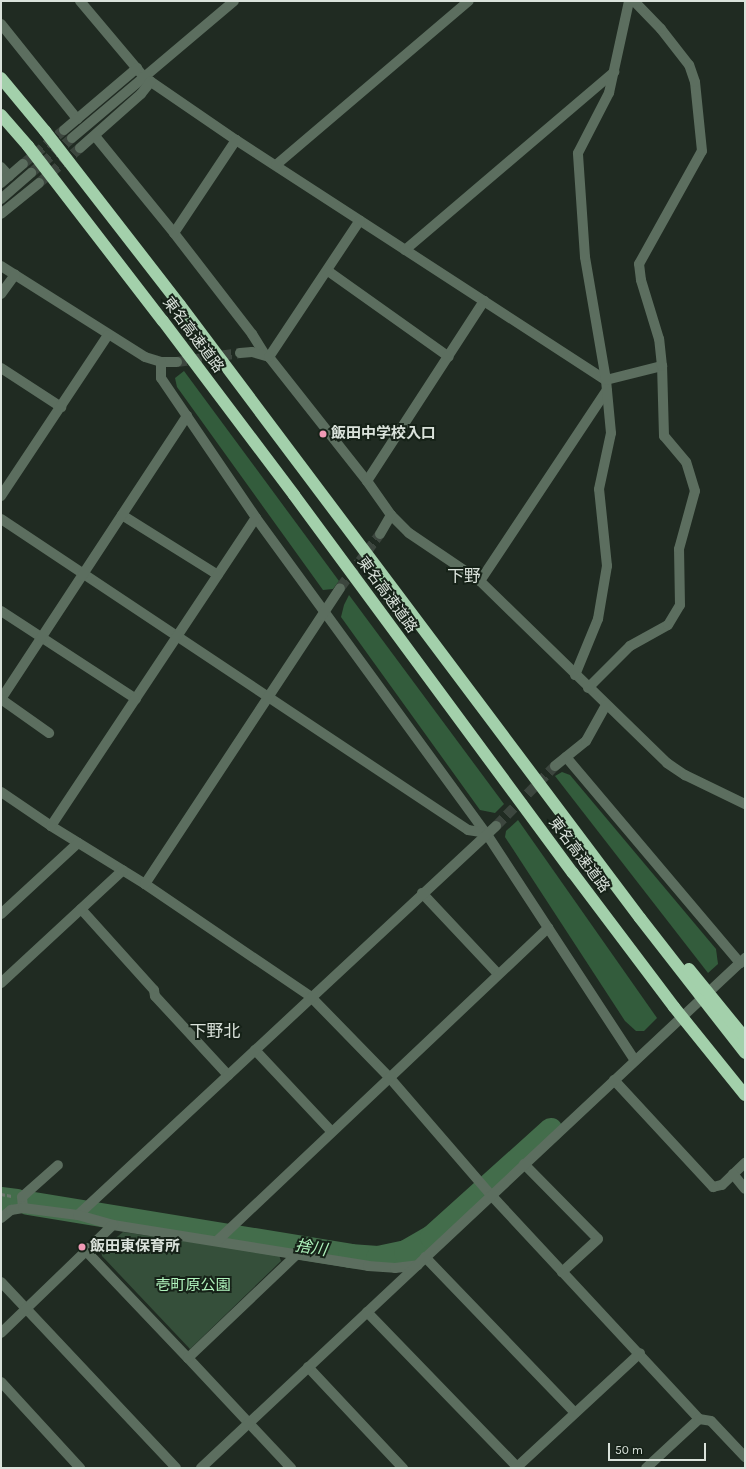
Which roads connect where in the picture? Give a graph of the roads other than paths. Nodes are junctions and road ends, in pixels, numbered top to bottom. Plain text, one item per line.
1 (80, 1) edge
2 (234, 1) edge
3 (469, 1) edge
4 (629, 1) edge
5 (634, 1) edge
6 (1, 24) edge
7 (137, 68) junction
8 (614, 72) junction
9 (1, 78) edge
10 (148, 79) junction
11 (1, 114) edge
12 (77, 119) junction
13 (64, 130) tunnel mouth
14 (95, 136) junction
15 (72, 138) tunnel mouth
16 (236, 140) junction
17 (80, 148) tunnel mouth
18 (23, 164) tunnel mouth
19 (276, 166) junction
20 (1, 167) edge
21 (31, 173) tunnel mouth
22 (5, 180) edge
23 (39, 183) tunnel mouth
24 (1, 199) edge
25 (1, 214) edge
26 (360, 220) junction
27 (174, 232) junction
28 (405, 250) junction
29 (1, 266) edge
30 (328, 271) junction
31 (15, 274) junction
32 (1, 294) edge
33 (484, 302) junction
34 (108, 335) junction
35 (240, 353) tunnel mouth
36 (267, 356) junction
37 (448, 357) junction
38 (160, 362) junction
39 (177, 362) tunnel mouth
40 (662, 366) junction
41 (1, 368) edge
42 (606, 385) junction
43 (61, 407) junction
44 (187, 416) junction
45 (367, 480) junction
46 (1, 496) edge
47 (122, 515) junction
48 (391, 515) junction
49 (256, 518) junction
50 (1, 519) edge
51 (380, 534) tunnel mouth
52 (83, 574) junction
53 (218, 575) junction
54 (480, 581) junction
55 (340, 588) tunnel mouth
56 (324, 610) junction
57 (1, 611) edge
58 (177, 636) junction
59 (41, 637) junction
60 (575, 675) junction
61 (588, 688) junction
62 (268, 696) junction
63 (1, 699) edge
64 (136, 699) junction
65 (606, 705) junction
66 (49, 733) dead end
67 (566, 757) junction
68 (555, 766) tunnel mouth
69 (1, 792) edge
70 (745, 804) edge
71 (50, 826) junction
72 (496, 826) tunnel mouth
73 (486, 833) junction
74 (78, 843) junction
75 (123, 870) junction
76 (145, 884) junction
77 (422, 893) junction
78 (81, 909) junction
79 (1, 914) edge
80 (548, 928) junction
81 (742, 961) edge
82 (498, 974) junction
83 (1, 984) edge
84 (698, 987) junction
85 (311, 997) junction
86 (745, 1038) edge
87 (255, 1050) junction
88 (745, 1052) edge
89 (635, 1061) junction
90 (228, 1075) junction
91 (389, 1077) junction
92 (614, 1080) junction
93 (745, 1095) edge
94 (332, 1132) junction
95 (745, 1163) edge
96 (524, 1164) junction
97 (58, 1165) dead end
98 (733, 1174) junction
99 (745, 1188) edge
100 (491, 1195) junction
101 (23, 1208) junction
102 (78, 1215) junction
103 (1, 1218) edge
104 (113, 1225) junction
105 (217, 1240) junction
106 (86, 1252) junction
107 (296, 1255) junction
108 (421, 1261) junction
109 (562, 1272) junction
110 (1, 1282) edge
111 (27, 1309) junction
112 (367, 1312) junction
113 (1, 1333) edge
114 (640, 1353) junction
115 (188, 1358) junction
116 (308, 1367) junction
117 (1, 1382) edge
118 (575, 1413) junction
119 (699, 1419) junction
120 (249, 1423) junction
121 (745, 1457) edge
122 (80, 1468) edge
123 (176, 1468) edge
124 (201, 1468) edge
125 (291, 1468) edge
126 (403, 1468) edge
127 (516, 1468) edge
128 (646, 1468) edge

1 - 7 street
2 - 10 street
3 - 19 street
4 - 8 street
5 - 40 street
6 - 12 street
7 - 10 street
7 - 12 street
8 - 28 street
8 - 42 street
9 - 84 highway, 東名高速道路
10 - 14 street
10 - 15 street
10 - 16 street
11 - 93 highway, 東名高速道路
12 - 13 street
14 - 17 street
14 - 27 street
16 - 19 street
16 - 27 street
18 - 22 street
19 - 26 street
20 - 22 street
21 - 24 street
23 - 25 street
26 - 28 street
26 - 30 street
27 - 36 street
28 - 33 street
29 - 31 street
30 - 36 street
30 - 37 street
31 - 32 street
31 - 34 street
33 - 37 street
33 - 42 street
34 - 38 street
34 - 43 street
35 - 36 street
36 - 45 street
37 - 45 street
38 - 39 street
38 - 44 street
40 - 42 street
40 - 61 street
41 - 43 street
42 - 54 street
42 - 60 street
43 - 46 street
44 - 47 street
44 - 49 street
45 - 48 street
47 - 52 street
47 - 53 street
48 - 51 street
48 - 54 street
49 - 53 street
49 - 56 street
50 - 52 street
52 - 58 street
52 - 59 street
53 - 58 street
54 - 60 street
55 - 56 street
56 - 62 street
56 - 73 street
57 - 59 street
58 - 62 street
58 - 64 street
59 - 63 street
59 - 64 street
60 - 61 street
61 - 65 street
62 - 73 street
62 - 76 street
63 - 66 street
64 - 71 street
65 - 67 street
65 - 70 street
67 - 68 street
67 - 81 street
69 - 71 street
71 - 74 street
72 - 73 street
73 - 77 street
73 - 80 street
74 - 75 street
74 - 79 street
75 - 76 street
75 - 78 street
76 - 85 street
77 - 82 street
77 - 85 street
78 - 83 street
78 - 90 street
80 - 82 street
80 - 89 street
81 - 89 street
82 - 91 street
84 - 86 highway
84 - 88 highway
85 - 87 street
85 - 91 street
87 - 90 street
87 - 94 street
89 - 92 street
90 - 102 street
91 - 94 street
91 - 100 street
92 - 96 street
92 - 98 street
94 - 105 street
95 - 98 street
96 - 100 street
96 - 109 street
97 - 101 street
98 - 99 street
100 - 108 street
100 - 109 street
101 - 102 street
101 - 103 street
102 - 104 street
104 - 105 street
104 - 106 street
105 - 107 street
106 - 111 street
106 - 115 street
107 - 108 street
107 - 115 street
108 - 112 street
108 - 118 street
109 - 114 street
110 - 111 street
111 - 113 street
111 - 123 street
112 - 116 street
112 - 127 street
114 - 118 street
114 - 119 street
115 - 120 street
116 - 120 street
116 - 126 street
117 - 122 street
118 - 127 street
119 - 121 street
119 - 128 street
120 - 124 street
120 - 125 street

